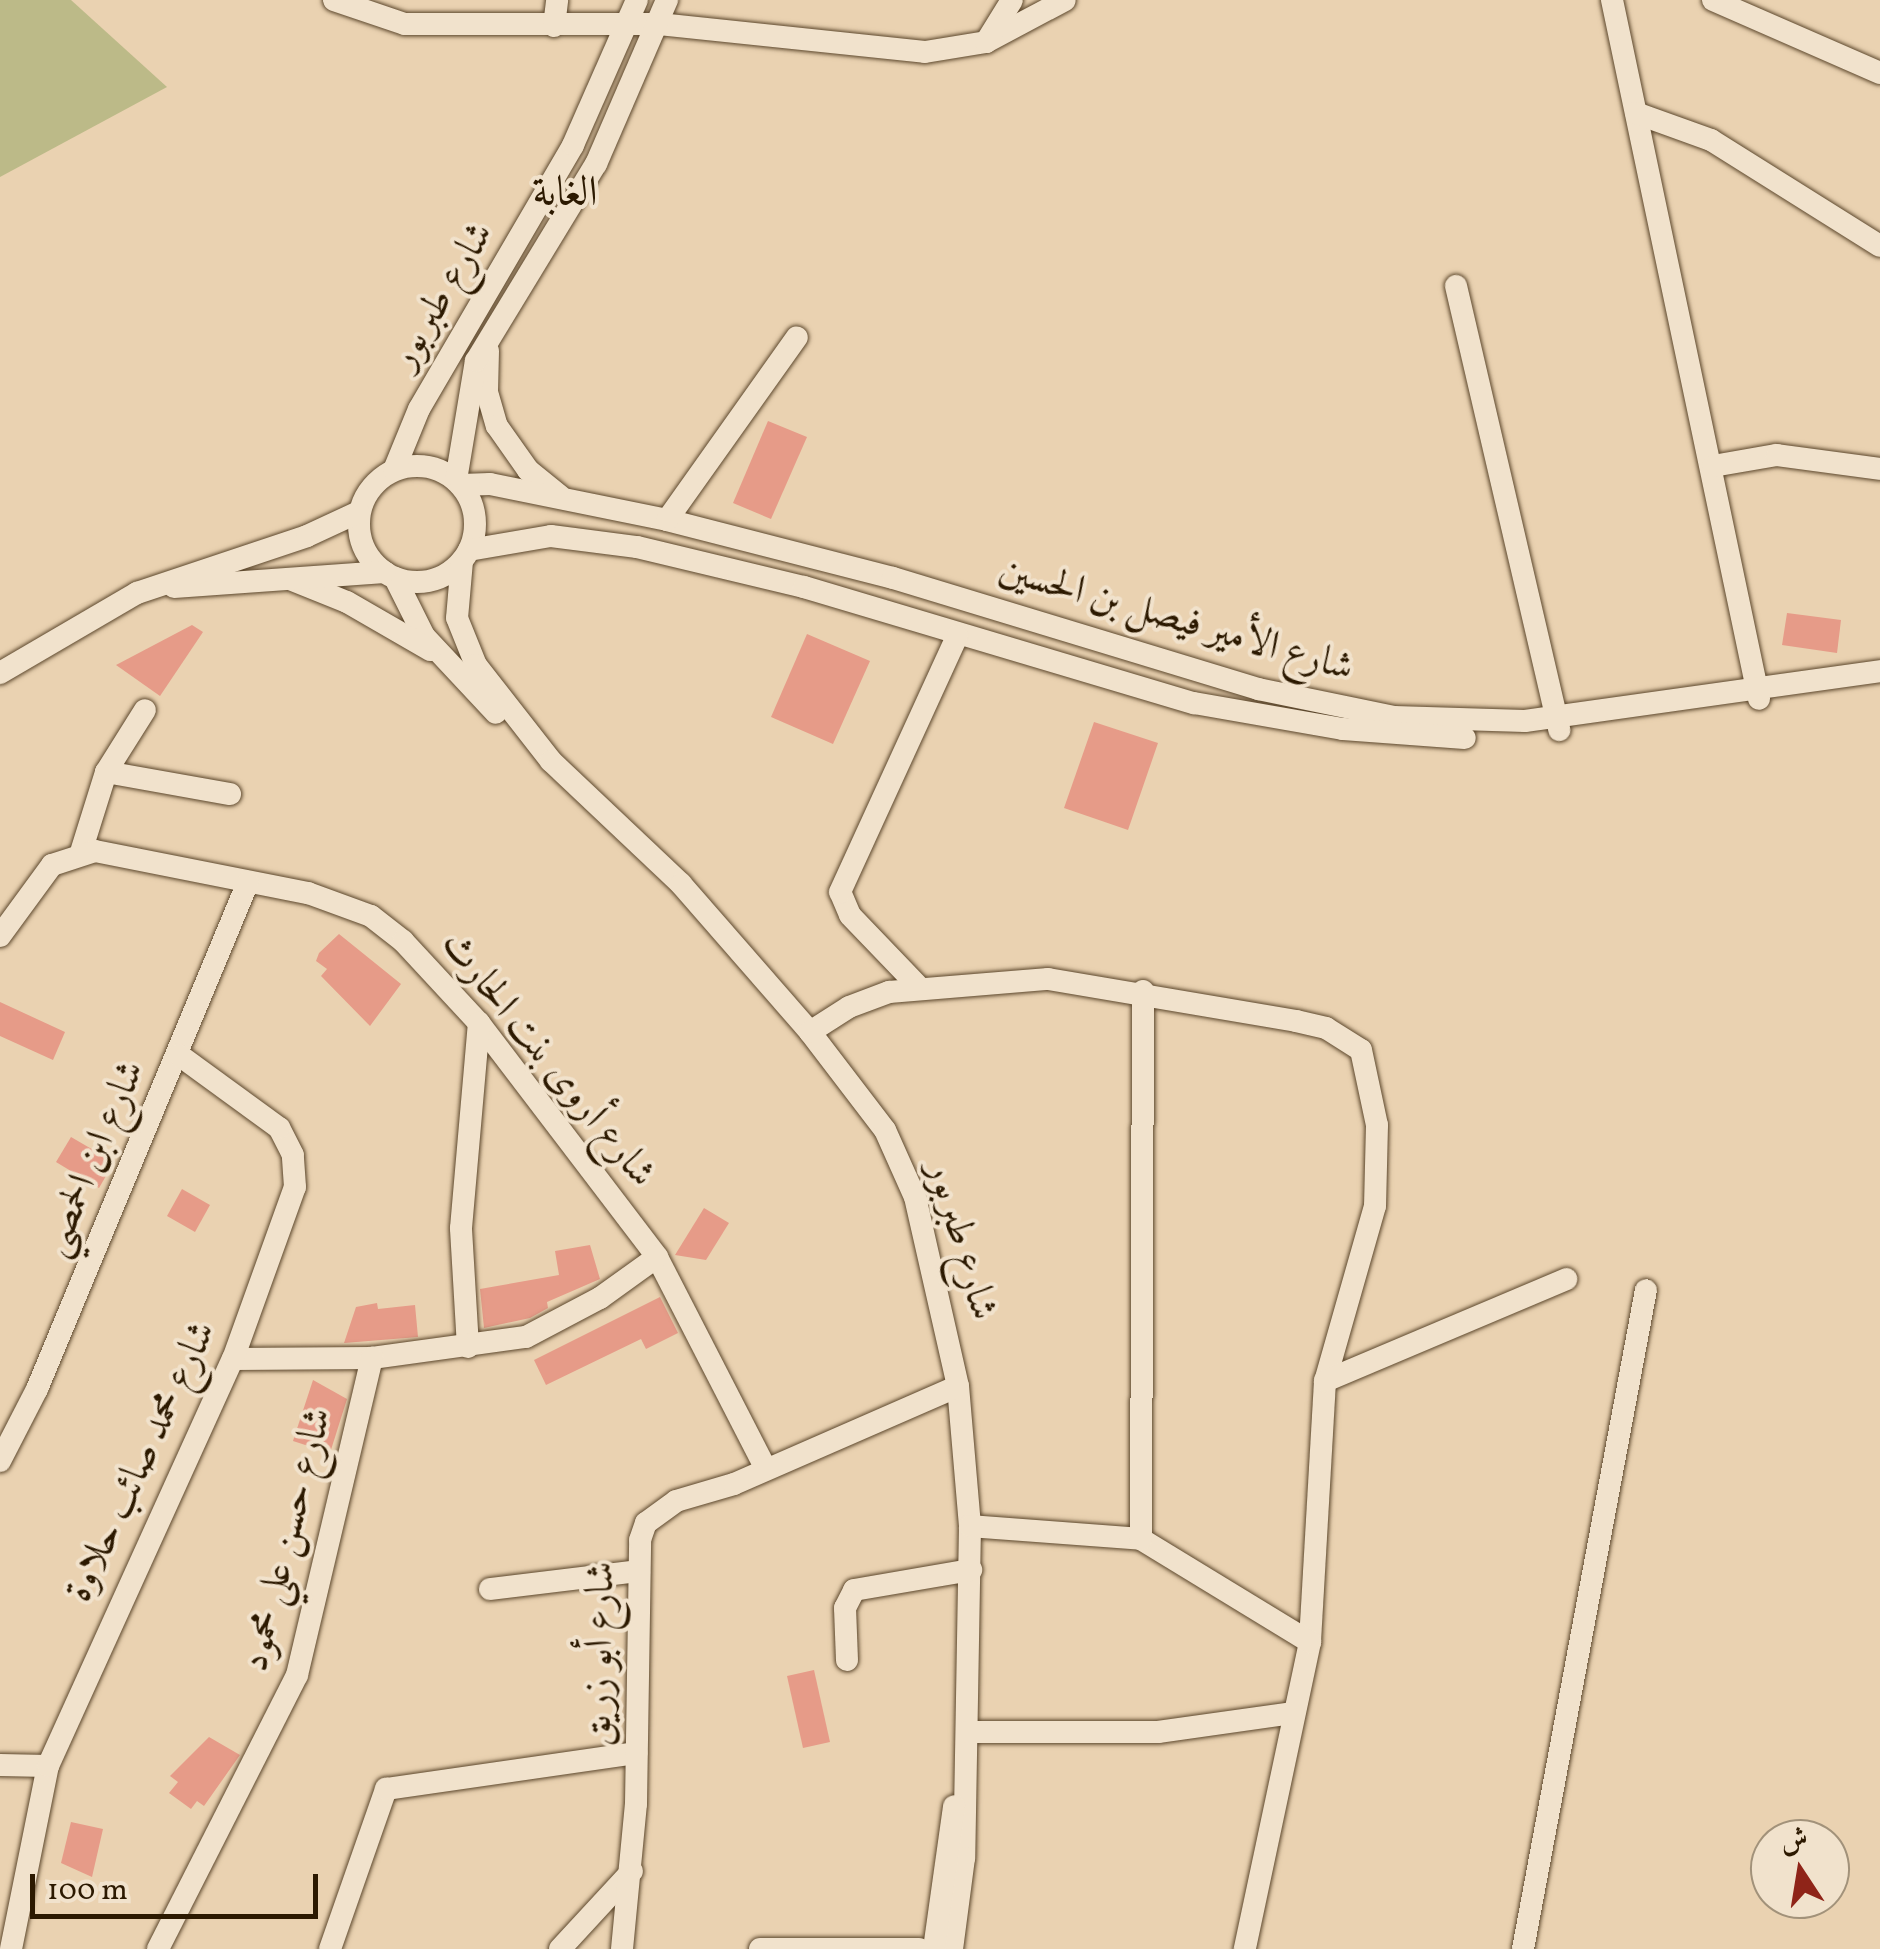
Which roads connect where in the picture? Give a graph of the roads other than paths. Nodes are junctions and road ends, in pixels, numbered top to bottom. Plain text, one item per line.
1 (334, 0) edge
2 (558, 0) edge
3 (638, 0) edge
4 (667, 0) edge
5 (1012, 0) edge
6 (1064, 0) edge
7 (1612, 0) edge
8 (1713, 0) edge
9 (659, 24) junction
10 (628, 25) junction
11 (554, 26) junction
12 (986, 42) junction
13 (1880, 73) edge
14 (1636, 113) junction
15 (1880, 246) edge
16 (1456, 286) dead end
17 (492, 328) junction
18 (797, 337) dead end
19 (1713, 466) junction
20 (1880, 469) edge
21 (394, 470) junction
22 (458, 483) junction
23 (567, 501) junction
24 (359, 512) junction
25 (667, 520) junction
26 (466, 555) junction
27 (389, 575) junction
28 (282, 576) junction
29 (150, 588) junction
30 (1088, 636) junction
31 (957, 637) junction
32 (442, 658) junction
33 (1069, 668) junction
34 (1880, 671) edge
35 (0, 672) edge
36 (1880, 686) edge
37 (1758, 693) junction
38 (145, 710) dead end
39 (1559, 726) junction
40 (551, 760) junction
41 (106, 772) junction
42 (230, 794) dead end
43 (81, 852) junction
44 (248, 882) junction
45 (0, 936) edge
46 (918, 986) junction
47 (1143, 991) junction
48 (479, 1024) junction
49 (810, 1032) junction
50 (179, 1055) junction
51 (657, 1257) junction
52 (1566, 1279) dead end
53 (1646, 1290) dead end
54 (468, 1347) junction
55 (372, 1358) junction
56 (234, 1359) junction
57 (1326, 1381) junction
58 (958, 1386) junction
59 (0, 1461) edge
60 (766, 1469) junction
61 (970, 1526) junction
62 (1141, 1539) junction
63 (971, 1570) junction
64 (639, 1571) junction
65 (490, 1589) dead end
66 (1310, 1642) junction
67 (847, 1660) dead end
68 (1294, 1713) junction
69 (967, 1743) junction
70 (636, 1753) junction
71 (0, 1764) edge
72 (48, 1766) junction
73 (632, 1871) junction
74 (939, 1944) edge
75 (12, 1949) edge
76 (158, 1949) edge
77 (330, 1949) edge
78 (560, 1949) edge
79 (622, 1949) edge
80 (760, 1949) edge
81 (1245, 1949) edge
82 (1522, 1949) edge

1 - 11 street
2 - 11 street
3 - 10 street, شارع طبربور
4 - 9 street, شارع طبربور
5 - 12 street
6 - 12 street
7 - 14 street
8 - 13 street
9 - 10 street
9 - 12 street
9 - 17 street, شارع طبربور
10 - 11 street
10 - 21 street, شارع طبربور
14 - 15 street
14 - 19 street
16 - 39 street
17 - 22 street, شارع طبربور
17 - 23 street
18 - 25 street
19 - 20 street
19 - 37 street
21 - 22 street
21 - 24 street
22 - 23 street, شارع الأمير فيصل بن الحسين
22 - 26 street
23 - 25 street, شارع الأمير فيصل بن الحسين
24 - 27 street
24 - 29 street
25 - 30 street, شارع الأمير فيصل بن الحسين
26 - 27 street
26 - 31 street, شارع الأمير فيصل بن الحسين
26 - 40 street, شارع طبربور
27 - 28 street
27 - 32 street, شارع طبربور
28 - 29 street
28 - 32 street
29 - 35 street
30 - 33 street
30 - 39 street, شارع الأمير فيصل بن الحسين
31 - 33 street, شارع الأمير فيصل بن الحسين
31 - 46 street
32 - 40 street, شارع طبربور
33 - 39 street, شارع الأمير فيصل بن الحسين
34 - 37 street, شارع الأمير فيصل بن الحسين
36 - 37 street, شارع الأمير فيصل بن الحسين
37 - 39 street, شارع الأمير فيصل بن الحسين
38 - 41 street
40 - 49 street, شارع طبربور
41 - 42 street
41 - 43 street
43 - 44 street, شارع أروى بنت الحارث
43 - 45 street
44 - 48 street, شارع أروى بنت الحارث
44 - 50 street, شارع ابن الحمصي
46 - 47 street
46 - 49 street
47 - 57 street
47 - 62 street
48 - 51 street, شارع أروى بنت الحارث
48 - 54 street
49 - 58 street, شارع طبربور
50 - 56 street, شارع محمد صائب حلاوة
50 - 59 street, شارع ابن الحمصي
51 - 54 street
51 - 60 street, شارع أروى بنت الحارث
52 - 57 street
53 - 82 street
54 - 55 street
55 - 56 street
55 - 76 street, شارع حسن علي محمود
56 - 72 street, شارع محمد صائب حلاوة
57 - 66 street
58 - 60 street, شارع أبو زريق
58 - 61 street, شارع طبربور
60 - 64 street, شارع أبو زريق
61 - 62 street
61 - 63 street, شارع طبربور
62 - 66 street
63 - 67 street
63 - 69 street, شارع طبربور
64 - 65 street
64 - 70 street, شارع أبو زريق
66 - 68 street
68 - 69 street
68 - 81 street
69 - 74 street, شارع طبربور
70 - 73 street, شارع أبو زريق
70 - 77 street
71 - 72 street
72 - 75 street, شارع محمد صائب حلاوة
73 - 78 street
73 - 79 street, شارع أبو زريق
74 - 80 street

